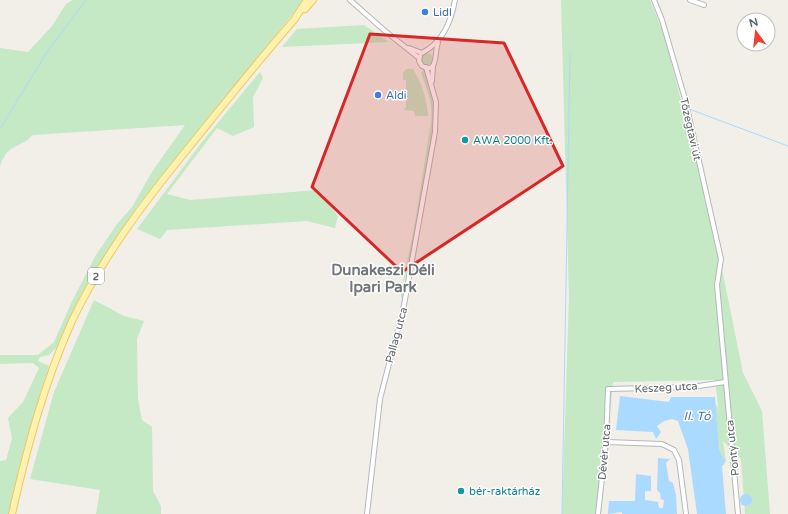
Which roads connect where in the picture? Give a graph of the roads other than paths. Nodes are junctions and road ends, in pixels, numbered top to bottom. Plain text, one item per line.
1 (307, 0) edge
2 (313, 0) edge
3 (350, 0) edge
4 (455, 0) edge
5 (654, 0) edge
6 (690, 0) edge
7 (704, 5) dead end
8 (294, 20) junction
9 (439, 39) junction
10 (401, 45) junction
11 (424, 52) junction
12 (435, 56) junction
13 (419, 58) junction
14 (433, 66) junction
15 (426, 67) junction
16 (432, 85) junction
17 (721, 260) joint
18 (725, 382) junction
19 (608, 389) joint
20 (606, 442) junction
21 (12, 514) edge
22 (367, 514) edge
23 (598, 514) edge
24 (686, 514) edge
25 (738, 514) edge

1 - 8 main road, 2
2 - 8 main road, 2
3 - 10 street
4 - 9 street
5 - 17 street, Tőzegtavi út
6 - 7 street
8 - 21 main road, 2
9 - 11 street
9 - 12 street
10 - 11 street
10 - 13 street
11 - 12 street
11 - 13 street
12 - 14 street
13 - 15 street
14 - 15 street
14 - 16 street, Pallag utca
15 - 16 street, Pallag utca
16 - 22 street, Pallag utca
17 - 18 street, Ponty utca
18 - 19 street, Keszeg utca
18 - 25 street, Ponty utca
19 - 20 street, Dévér utca
20 - 23 street, Dévér utca
20 - 24 street

